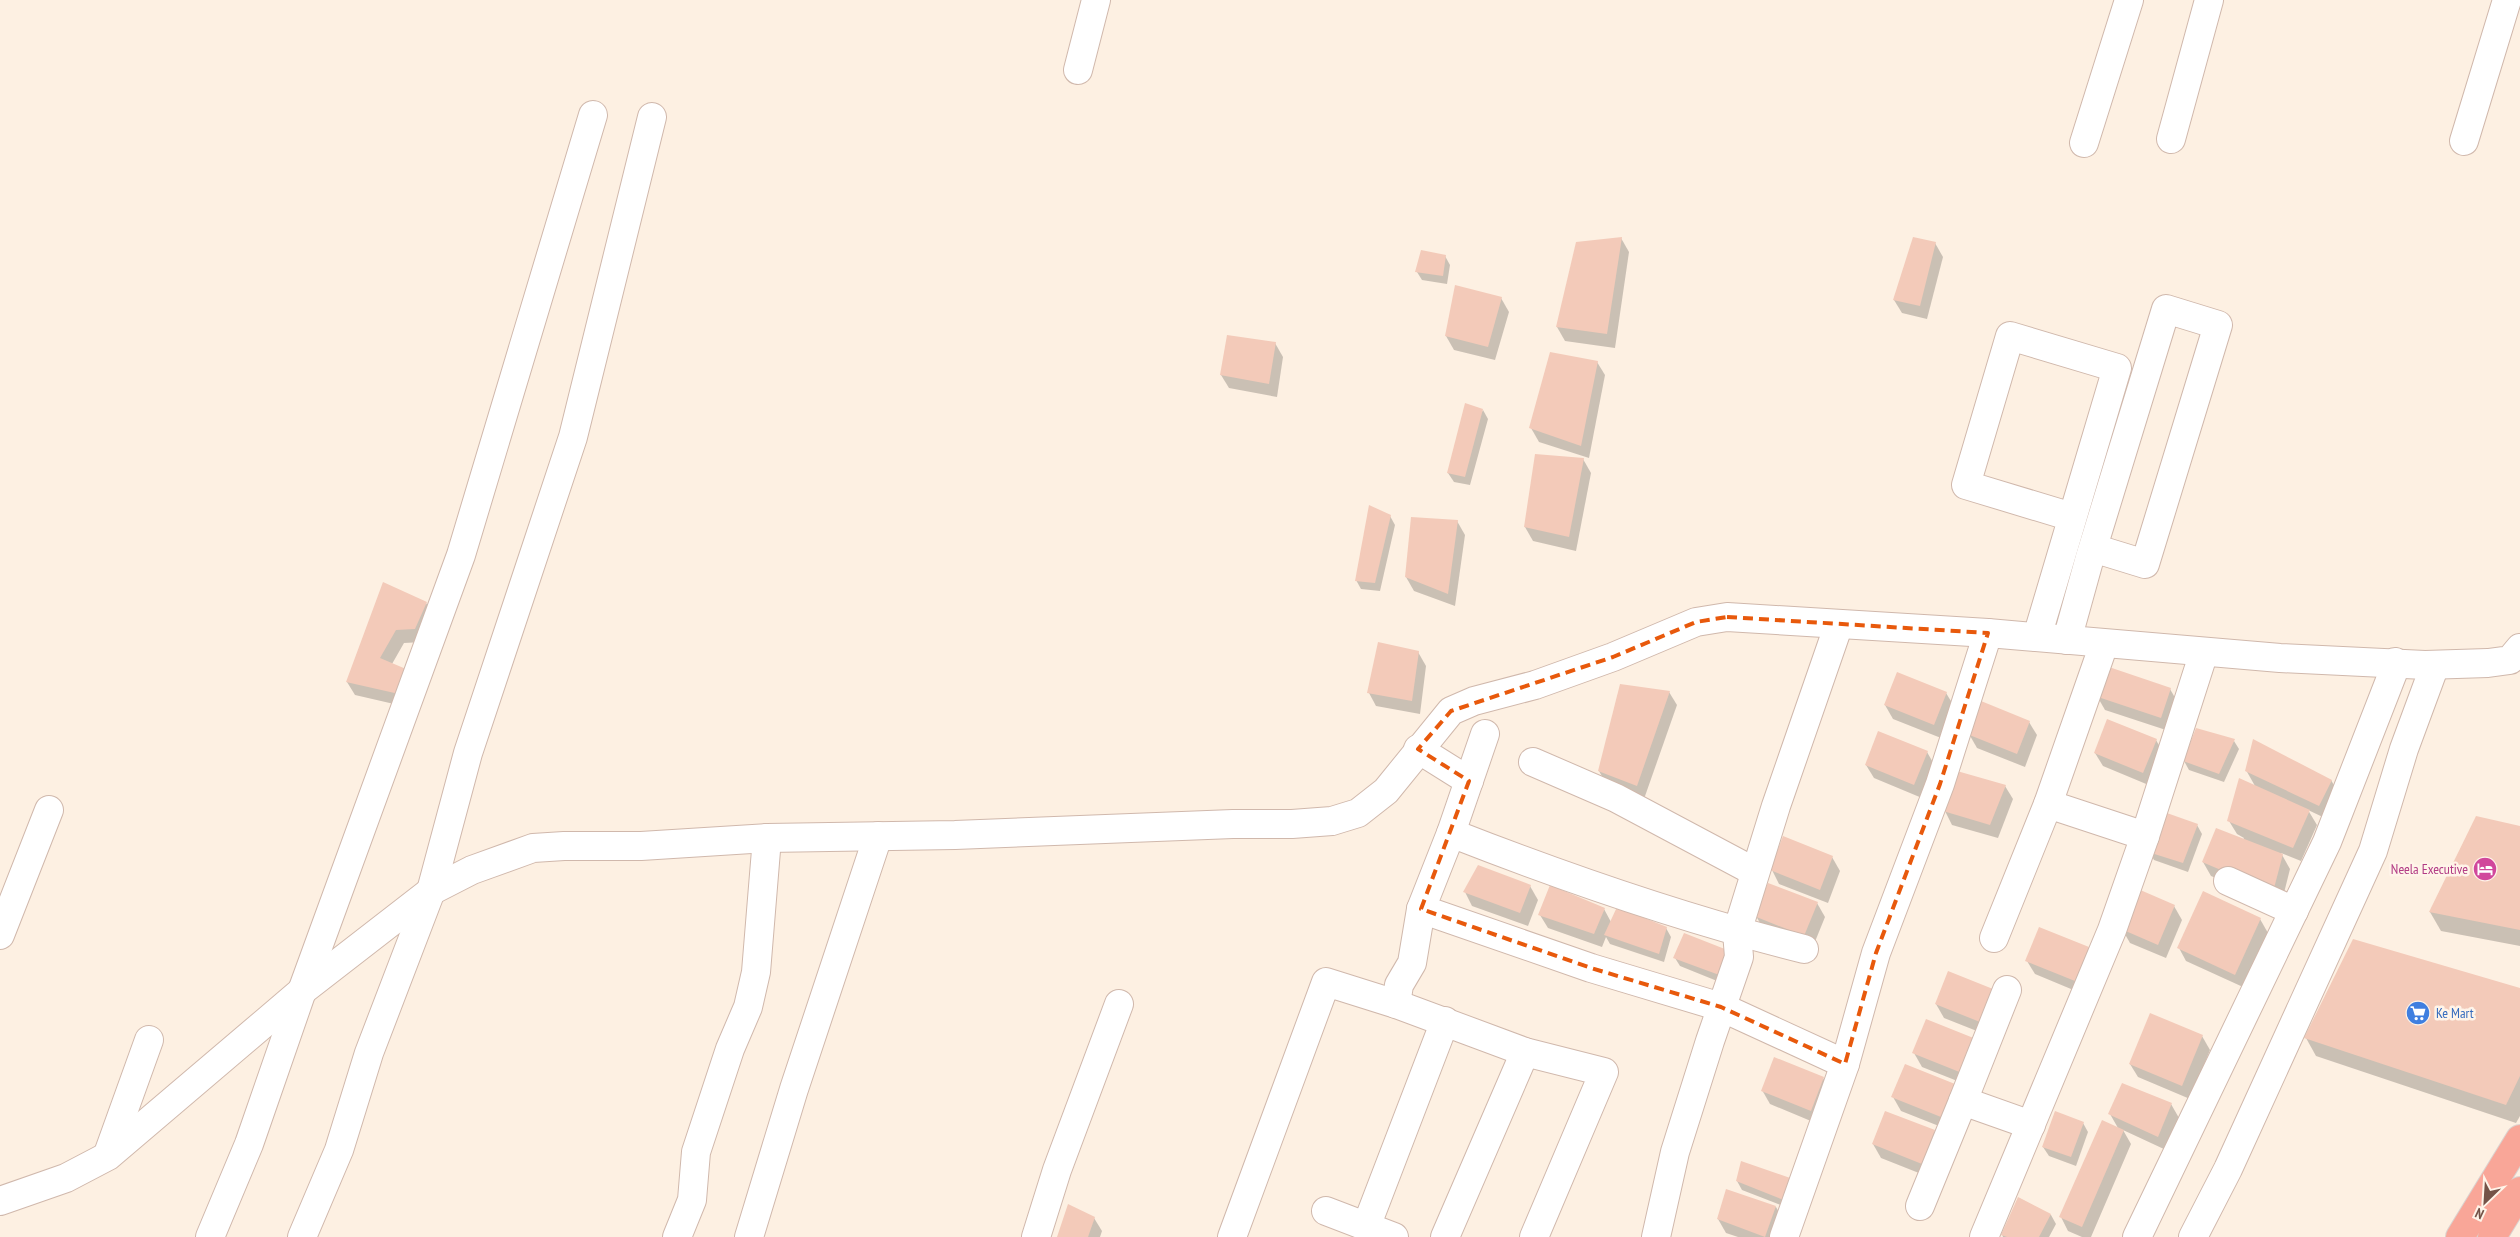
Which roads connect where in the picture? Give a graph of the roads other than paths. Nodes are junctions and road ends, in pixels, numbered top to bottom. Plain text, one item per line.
1 (1096, 0) edge
2 (2129, 0) edge
3 (2209, 0) edge
4 (2507, 0) edge
5 (1078, 70) dead end
6 (594, 115) dead end
7 (652, 117) dead end
8 (2170, 139) dead end
9 (2464, 141) dead end
10 (2084, 143) dead end
11 (2072, 517) junction
12 (2093, 548) junction
13 (1840, 624) junction
14 (1988, 633) junction
15 (2036, 637) junction
16 (2067, 640) junction
17 (2104, 644) junction
18 (2520, 648) edge
19 (2204, 652) junction
20 (2395, 662) junction
21 (2435, 665) junction
22 (1486, 734) dead end
23 (1418, 749) junction
24 (1533, 762) dead end
25 (1469, 781) junction
26 (2048, 804) junction
27 (49, 810) dead end
28 (1451, 833) junction
29 (878, 836) junction
30 (2145, 836) junction
31 (767, 838) junction
32 (1755, 872) junction
33 (2228, 881) dead end
34 (430, 891) junction
35 (1422, 909) junction
36 (2294, 912) junction
37 (1737, 932) junction
38 (0, 935) edge
39 (1994, 938) dead end
40 (1804, 949) dead end
41 (2007, 990) dead end
42 (302, 991) junction
43 (1119, 1004) dead end
44 (1396, 1004) junction
45 (1721, 1007) junction
46 (1445, 1021) junction
47 (149, 1040) dead end
48 (1525, 1052) junction
49 (1845, 1064) junction
50 (1963, 1100) junction
51 (2031, 1125) junction
52 (2520, 1139) edge
53 (108, 1156) junction
54 (2520, 1191) edge
55 (0, 1201) edge
56 (1920, 1206) dead end
57 (1326, 1212) dead end
58 (1366, 1227) junction
59 (210, 1237) edge
60 (302, 1237) edge
61 (677, 1237) edge
62 (749, 1237) edge
63 (1036, 1237) edge
64 (1232, 1237) edge
65 (1394, 1237) edge
66 (1445, 1237) edge
67 (1534, 1237) edge
68 (1656, 1237) edge
69 (1784, 1237) edge
70 (1984, 1237) edge
71 (2137, 1237) edge
72 (2192, 1237) edge
73 (2460, 1237) edge
74 (2492, 1237) edge

1 - 5 street
2 - 10 street
3 - 8 street
4 - 9 street
6 - 42 street
7 - 34 street
11 - 11 street
11 - 15 street
12 - 12 street
12 - 16 street
13 - 14 street
13 - 23 street
13 - 32 street
14 - 15 street
14 - 49 street
15 - 16 street
16 - 17 street
17 - 19 street
17 - 26 street
18 - 21 street
19 - 20 street
19 - 30 street
20 - 21 street
20 - 36 street
21 - 72 street
22 - 25 street
23 - 25 street
23 - 29 street
24 - 32 street
25 - 28 street
26 - 30 street
26 - 39 street
27 - 38 street
28 - 35 street
28 - 37 street
29 - 31 street
29 - 62 street
30 - 51 street
31 - 34 street
31 - 61 street
32 - 37 street
33 - 36 street
34 - 42 street
34 - 60 street
35 - 44 street
35 - 45 street
36 - 71 street
37 - 40 street
37 - 45 street
41 - 50 street
42 - 53 street
42 - 59 street
43 - 63 street
44 - 46 street
44 - 64 street
45 - 49 street
45 - 68 street
46 - 48 street
46 - 58 street
47 - 53 street
48 - 66 street
48 - 67 street
49 - 69 street
50 - 51 street
50 - 56 street
51 - 70 street
52 - 73 highway
53 - 55 street
54 - 74 highway
57 - 58 street
58 - 65 street

